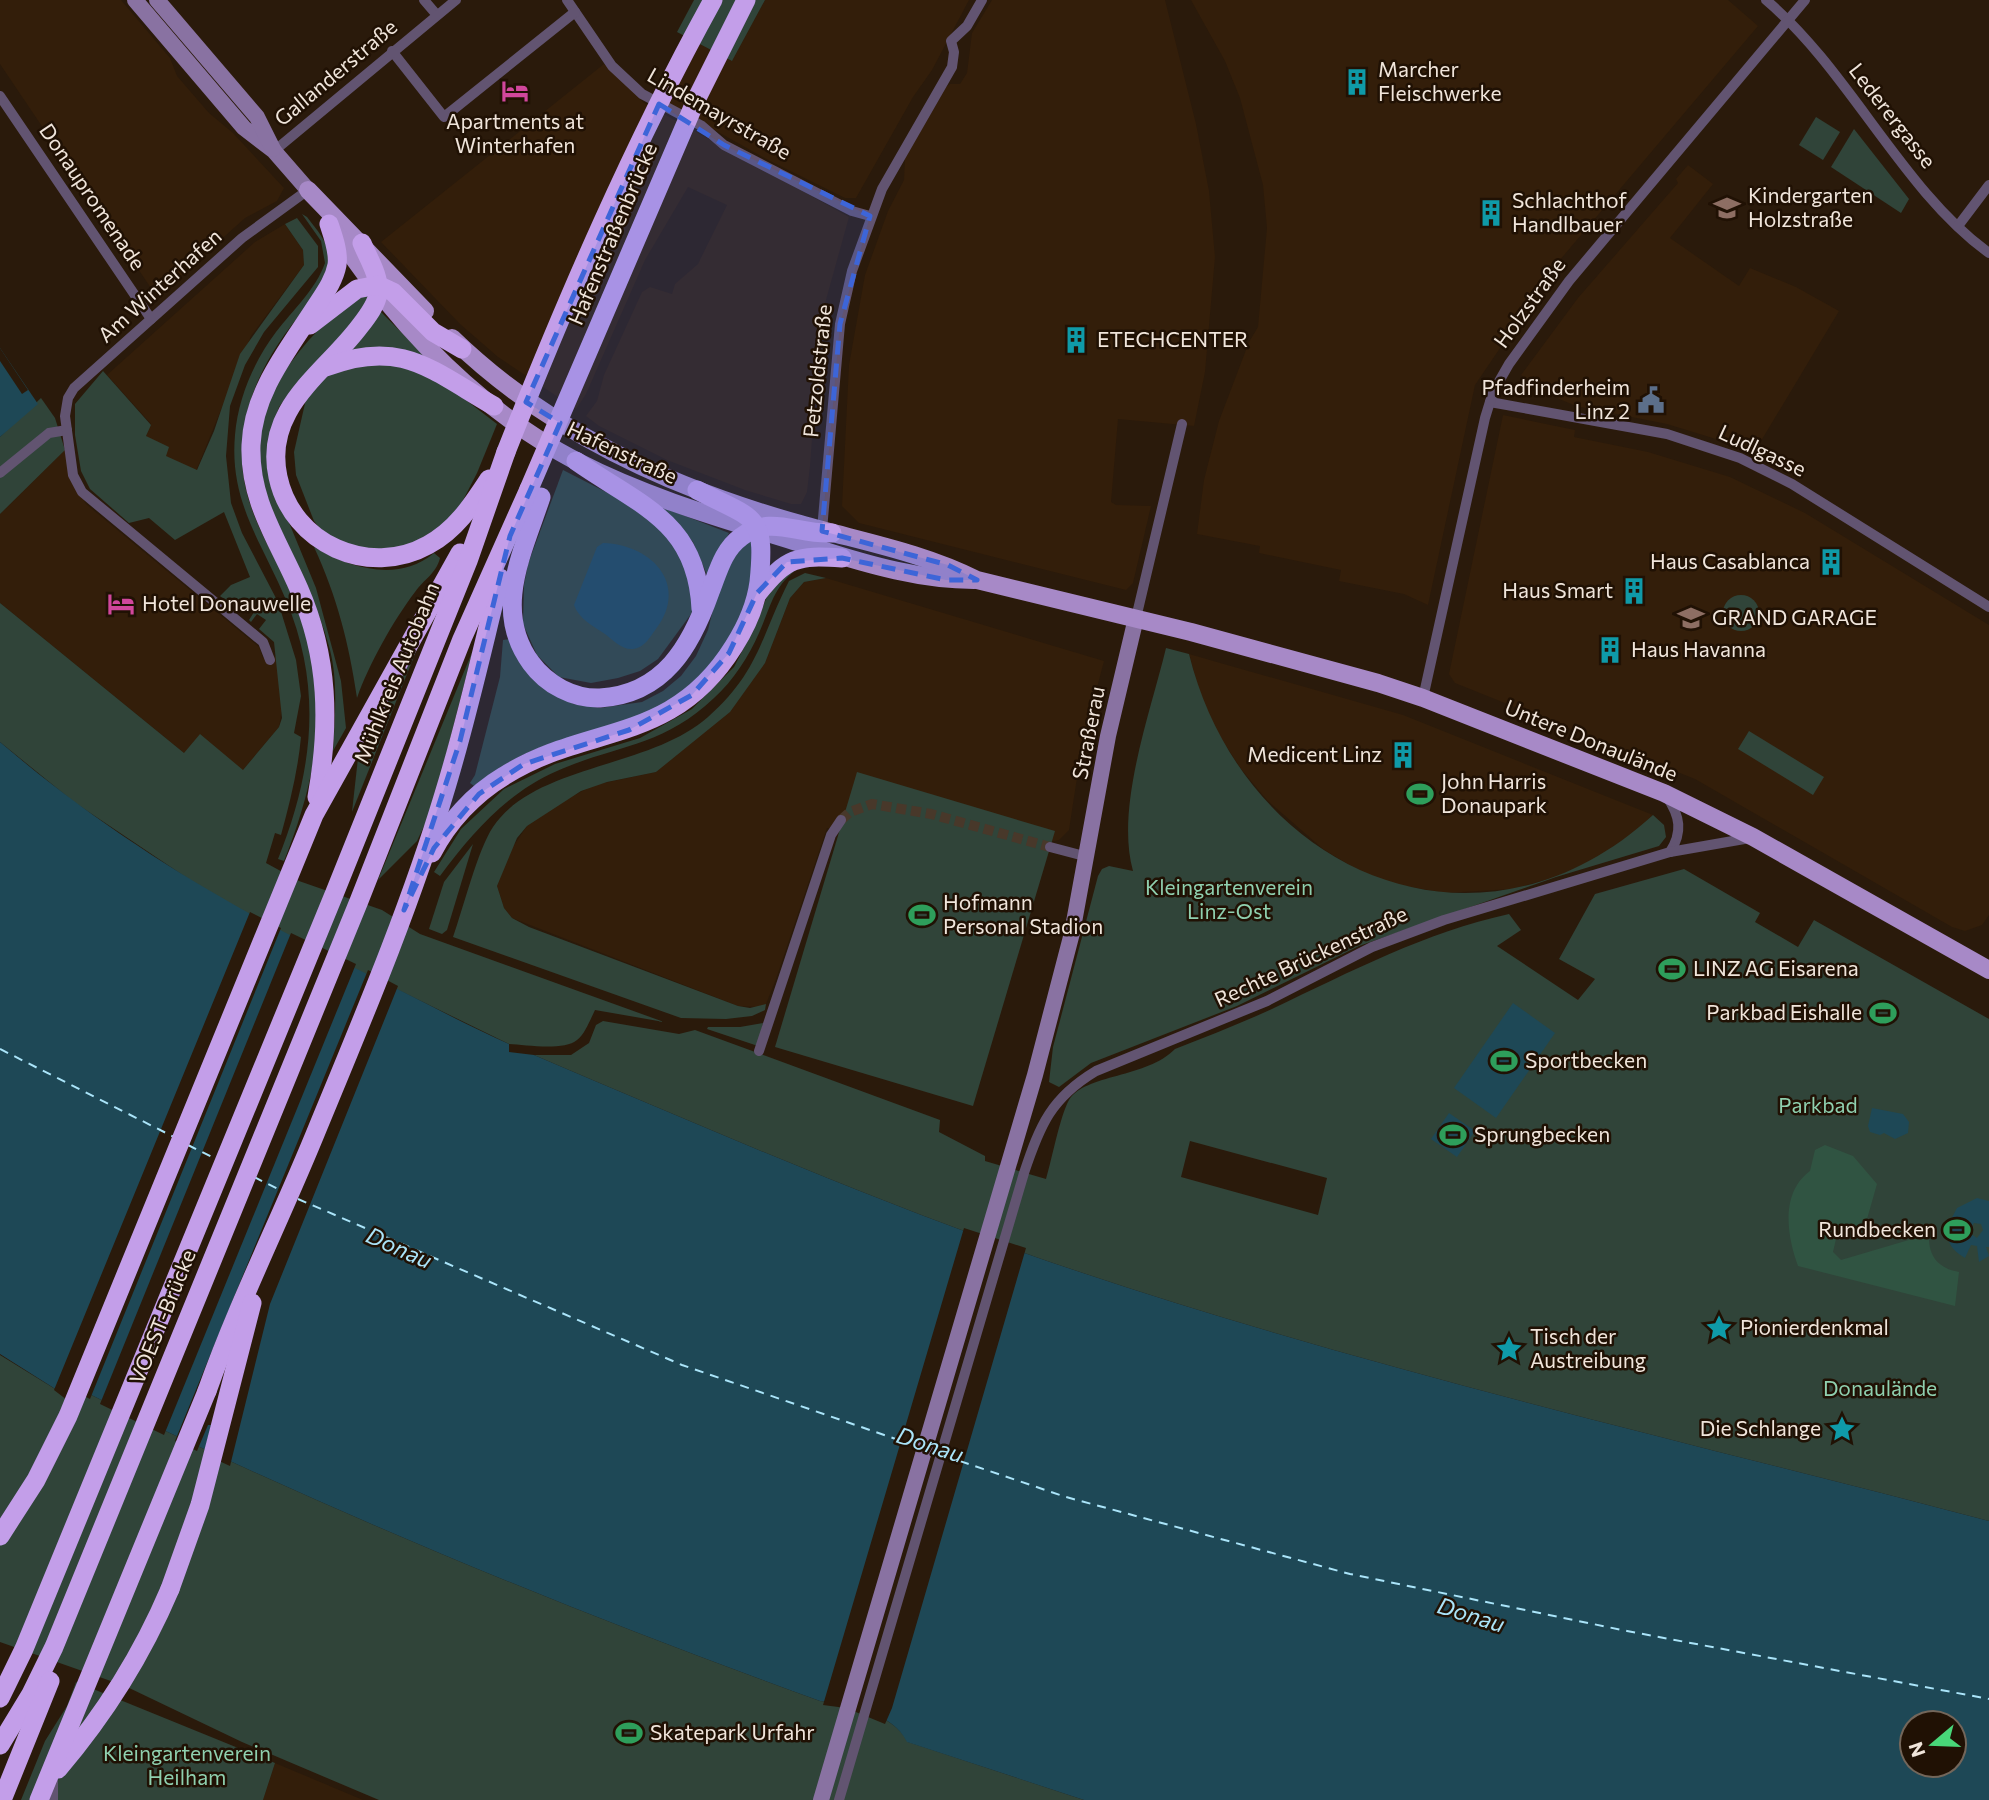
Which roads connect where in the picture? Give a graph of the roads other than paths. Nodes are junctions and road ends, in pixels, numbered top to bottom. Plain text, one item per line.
1 (135, 0) edge
2 (157, 0) edge
3 (425, 0) edge
4 (456, 0) edge
5 (567, 0) edge
6 (713, 0) edge
7 (747, 0) edge
8 (982, 0) edge
9 (1766, 0) edge
10 (1805, 0) edge
11 (575, 12) junction
12 (436, 14) junction
13 (1788, 20) junction
14 (391, 51) junction
15 (0, 96) edge
16 (274, 151) junction
17 (1989, 185) edge
18 (308, 190) junction
19 (870, 216) junction
20 (329, 223) junction
21 (1958, 226) junction
22 (362, 243) junction
23 (1989, 253) edge
24 (376, 288) junction
25 (151, 319) junction
26 (299, 334) junction
27 (462, 349) junction
28 (325, 367) junction
29 (1490, 402) junction
30 (494, 406) junction
31 (1182, 424) dead end
32 (67, 429) junction
33 (576, 461) junction
34 (501, 463) junction
35 (0, 473) edge
36 (697, 490) junction
37 (535, 493) junction
38 (487, 506) junction
39 (756, 530) junction
40 (827, 532) junction
41 (510, 536) junction
42 (842, 558) junction
43 (977, 580) junction
44 (758, 593) junction
45 (1989, 607) edge
46 (701, 614) junction
47 (1142, 620) junction
48 (270, 660) dead end
49 (1423, 698) junction
50 (1664, 793) junction
51 (314, 815) junction
52 (841, 820) tunnel mouth
53 (1753, 837) junction
54 (1050, 847) tunnel mouth
55 (1670, 852) junction
56 (1088, 857) junction
57 (335, 892) joint
58 (404, 910) junction
59 (1987, 963) edge
60 (759, 1051) dead end
61 (1016, 1170) junction
62 (264, 1258) junction
63 (16, 1511) junction
64 (0, 1527) edge
65 (0, 1536) edge
66 (65, 1620) junction
67 (0, 1698) edge
68 (54, 1744) dead end
69 (0, 1745) edge
70 (1, 1800) edge
71 (28, 1800) edge
72 (39, 1800) edge
73 (52, 1800) edge
74 (821, 1800) edge
75 (839, 1800) edge

1 - 16 main road, Hafenstraße
2 - 16 main road, Hafenstraße
3 - 12 street
4 - 12 street, Gallanderstraße
5 - 11 street, Lindemayrstraße
6 - 34 highway, Hafenstraßenbrücke, bridge
7 - 37 highway, Hafenstraßenbrücke, bridge
8 - 19 street, Petzoldstraße
9 - 13 street, Lederergasse
10 - 13 street, Holzstraße
11 - 14 street
11 - 19 street, Lindemayrstraße
12 - 14 street, Gallanderstraße
13 - 21 street, Lederergasse
13 - 29 street, Holzstraße
14 - 16 street, Gallanderstraße
15 - 25 street, Donaupromenade
16 - 18 main road, Hafenstraße
17 - 21 street
18 - 20 main road, Hafenstraße
18 - 22 main road, Hafenstraße
18 - 25 street, Am Winterhafen
19 - 40 street, Petzoldstraße
20 - 24 main road, Hafenstraße
20 - 26 highway
21 - 23 street, Lederergasse
22 - 24 highway
22 - 27 main road, Hafenstraße
24 - 26 highway
24 - 27 highway
24 - 28 highway
24 - 30 main road, Hafenstraße
25 - 32 street, Am Winterhafen
26 - 51 highway
27 - 36 main road, Hafenstraße
28 - 30 highway
28 - 34 highway
29 - 45 street, Ludlgasse
29 - 49 street, Holzstraße
30 - 33 main road, Hafenstraße
31 - 47 street
32 - 35 street
32 - 48 street, Am Winterhafen
33 - 39 main road, Hafenstraße
33 - 46 highway
34 - 38 highway, Mühlkreis Autobahn
36 - 39 highway
36 - 40 main road, Hafenstraße
37 - 41 highway
37 - 46 highway
38 - 51 highway
38 - 57 highway, Mühlkreis Autobahn
39 - 40 highway
39 - 42 main road, Hafenstraße
39 - 44 highway
39 - 46 highway
40 - 43 main road, Hafenstraße
41 - 58 highway
41 - 66 highway, VOEST-Brücke
42 - 43 main road, Hafenstraße
42 - 44 highway
43 - 47 main road, Hafenstraße
44 - 58 highway
47 - 49 main road, Untere Donaulände
47 - 56 main road, Straßerau
49 - 50 main road, Untere Donaulände
50 - 53 main road, Untere Donaulände
50 - 55 street
51 - 63 highway
52 - 60 street
53 - 55 street, Rechte Brückenstraße
53 - 59 main road, Untere Donaulände
54 - 56 street
55 - 61 street, Rechte Brückenstraße
56 - 61 main road, Straßerau
57 - 67 highway, VOEST-Brücke
58 - 62 highway
61 - 74 main road, Straßerau
61 - 75 street, Rechte Brückenstraße
62 - 71 highway, bridge
62 - 72 highway, bridge
63 - 64 highway
63 - 65 highway
66 - 69 highway, VOEST-Brücke
66 - 70 highway
68 - 73 street

